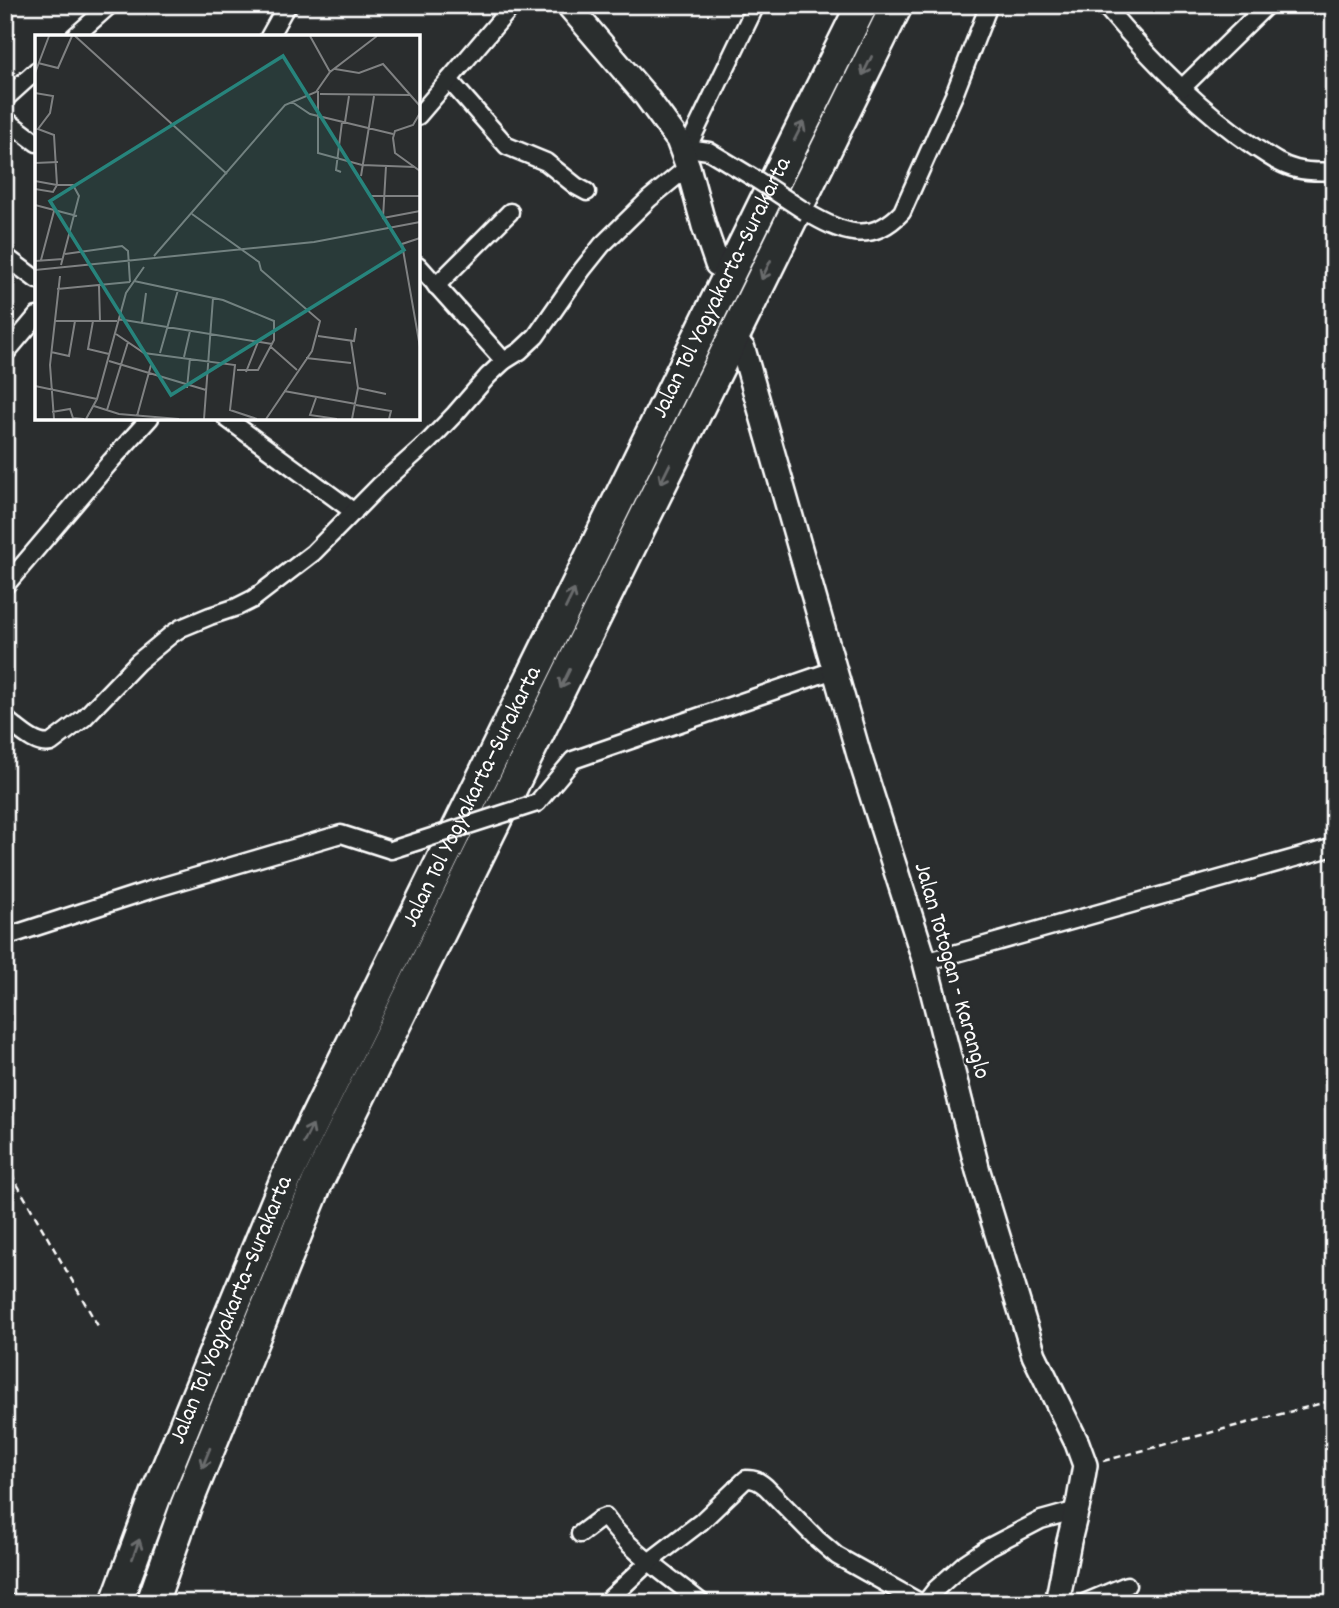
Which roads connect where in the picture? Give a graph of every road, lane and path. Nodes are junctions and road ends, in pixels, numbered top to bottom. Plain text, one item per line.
1 (110, 5) edge
2 (289, 5) edge
3 (513, 5) edge
4 (568, 5) edge
5 (756, 5) edge
6 (862, 5) edge
7 (897, 5) edge
8 (989, 5) edge
9 (1104, 5) edge
10 (1267, 5) edge
11 (76, 35) edge
12 (270, 35) edge
13 (35, 72) edge
14 (449, 80) junction
15 (1182, 88) junction
16 (5, 99) edge
17 (420, 114) edge
18 (5, 119) edge
19 (35, 142) edge
20 (686, 157) junction
21 (1334, 172) edge
22 (587, 192) dead end
23 (510, 212) dead end
24 (5, 257) edge
25 (717, 264) dead end
26 (420, 267) edge
27 (35, 279) edge
28 (436, 285) junction
29 (35, 318) edge
30 (743, 349) dead end
31 (5, 354) edge
32 (504, 361) junction
33 (148, 420) edge
34 (229, 420) edge
35 (354, 512) junction
36 (5, 586) edge
37 (834, 670) junction
38 (5, 719) edge
39 (1334, 847) edge
40 (5, 937) edge
41 (925, 962) junction
42 (5, 1163) edge
43 (98, 1326) dead end
44 (1334, 1400) edge
45 (1081, 1488) junction
46 (580, 1534) dead end
47 (650, 1561) junction
48 (1127, 1585) dead end
49 (116, 1603) edge
50 (152, 1603) edge
51 (605, 1603) edge
52 (702, 1603) edge
53 (923, 1603) edge
54 (1057, 1603) edge
55 (1084, 1603) edge

1 - 11 street
2 - 12 street
3 - 14 street
4 - 20 main road
5 - 20 street
49 -> 6 highway, Jalan Tol Yogyakarta–Surakarta
7 -> 50 highway, Jalan Tol Yogyakarta–Surakarta
8 - 20 street, bridge
9 - 15 street
10 - 15 street
13 - 16 street
14 - 17 street
14 - 22 street
15 - 21 street
18 - 19 street
20 - 25 main road
20 - 32 street
23 - 28 street
24 - 27 street
26 - 28 street
28 - 32 street
29 - 31 street
30 - 37 main road, Jalan Totogan - Karanglo
32 - 35 street
33 - 36 street
34 - 35 street
35 - 38 street
37 - 40 street, bridge
37 - 41 main road, Jalan Totogan - Karanglo
39 - 41 street
41 - 45 main road, Jalan Totogan - Karanglo
42 - 43 path
44 - 45 path
45 - 53 street
45 - 54 main road
46 - 47 street
47 - 51 street
47 - 52 street
47 - 53 street
48 - 55 street

